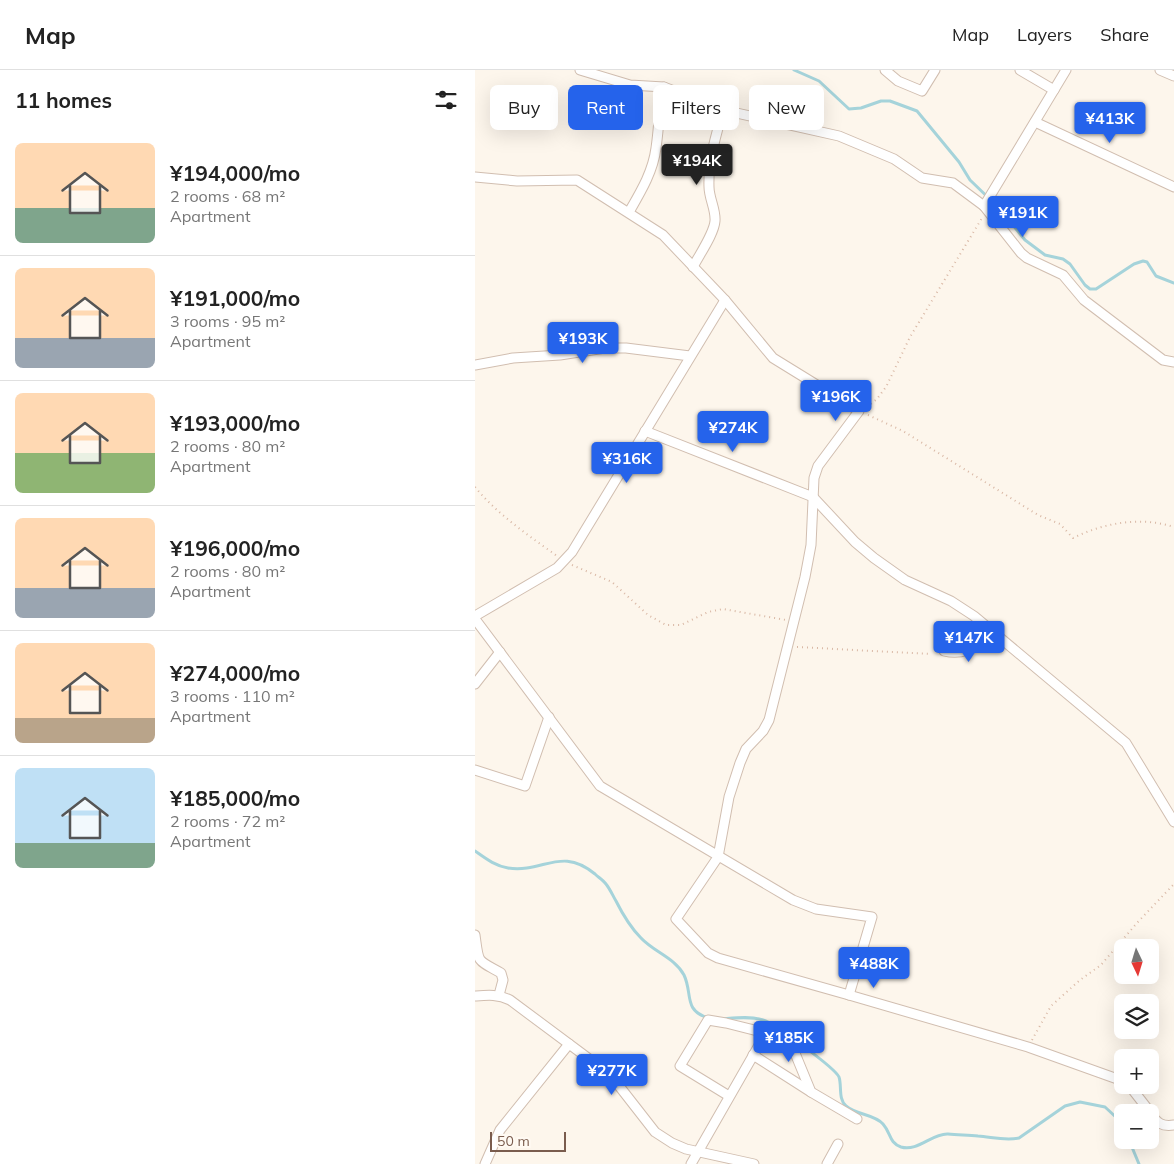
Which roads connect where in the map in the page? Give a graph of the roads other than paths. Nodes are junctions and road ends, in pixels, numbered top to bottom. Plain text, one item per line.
1 (580, 70) edge
2 (885, 70) edge
3 (935, 70) edge
4 (1020, 70) edge
5 (1066, 70) edge
6 (1160, 70) edge
7 (1174, 76) edge
8 (653, 86) edge
9 (1054, 90) junction
10 (739, 114) edge
11 (1035, 122) junction
12 (657, 130) edge
13 (718, 130) edge
14 (475, 177) edge
15 (1174, 187) edge
16 (986, 208) junction
17 (629, 212) junction
18 (693, 266) junction
19 (725, 300) junction
20 (691, 356) junction
21 (1174, 362) edge
22 (475, 365) edge
23 (645, 431) junction
24 (813, 497) junction
25 (475, 617) edge
26 (999, 638) junction
27 (943, 651) dead end
28 (500, 652) junction
29 (475, 684) edge
30 (549, 717) junction
31 (475, 770) edge
32 (1174, 822) edge
33 (718, 857) junction
34 (475, 935) edge
35 (849, 994) junction
36 (499, 995) junction
37 (475, 996) edge
38 (766, 1033) junction
39 (569, 1044) junction
40 (753, 1055) junction
41 (1114, 1078) edge
42 (811, 1092) junction
43 (729, 1096) junction
44 (857, 1119) dead end
45 (1159, 1123) edge
46 (1174, 1125) edge
47 (838, 1144) dead end
48 (697, 1151) junction
49 (485, 1164) edge
50 (691, 1164) edge
51 (754, 1164) edge
52 (827, 1164) edge

1 - 8 street
2 - 3 street
4 - 9 street
5 - 9 street
6 - 7 street
9 - 11 street
10 - 16 street
11 - 15 street
11 - 16 street
12 - 17 street
13 - 18 street
14 - 17 street
16 - 21 street
17 - 18 street
18 - 19 street
19 - 20 street
19 - 24 street
20 - 22 street
20 - 23 street
23 - 24 street
23 - 25 street
24 - 26 street
24 - 33 street
25 - 28 street
26 - 27 street
26 - 32 street
28 - 29 street
28 - 30 street
30 - 31 street
30 - 33 street
33 - 35 street
33 - 35 street
34 - 36 street
35 - 41 street
36 - 37 street
36 - 39 street
38 - 40 street
38 - 42 street
38 - 43 street
39 - 48 street
39 - 49 street
40 - 42 street
40 - 43 street
42 - 44 street
43 - 48 street
45 - 46 street
47 - 52 street
48 - 50 street
48 - 51 street

